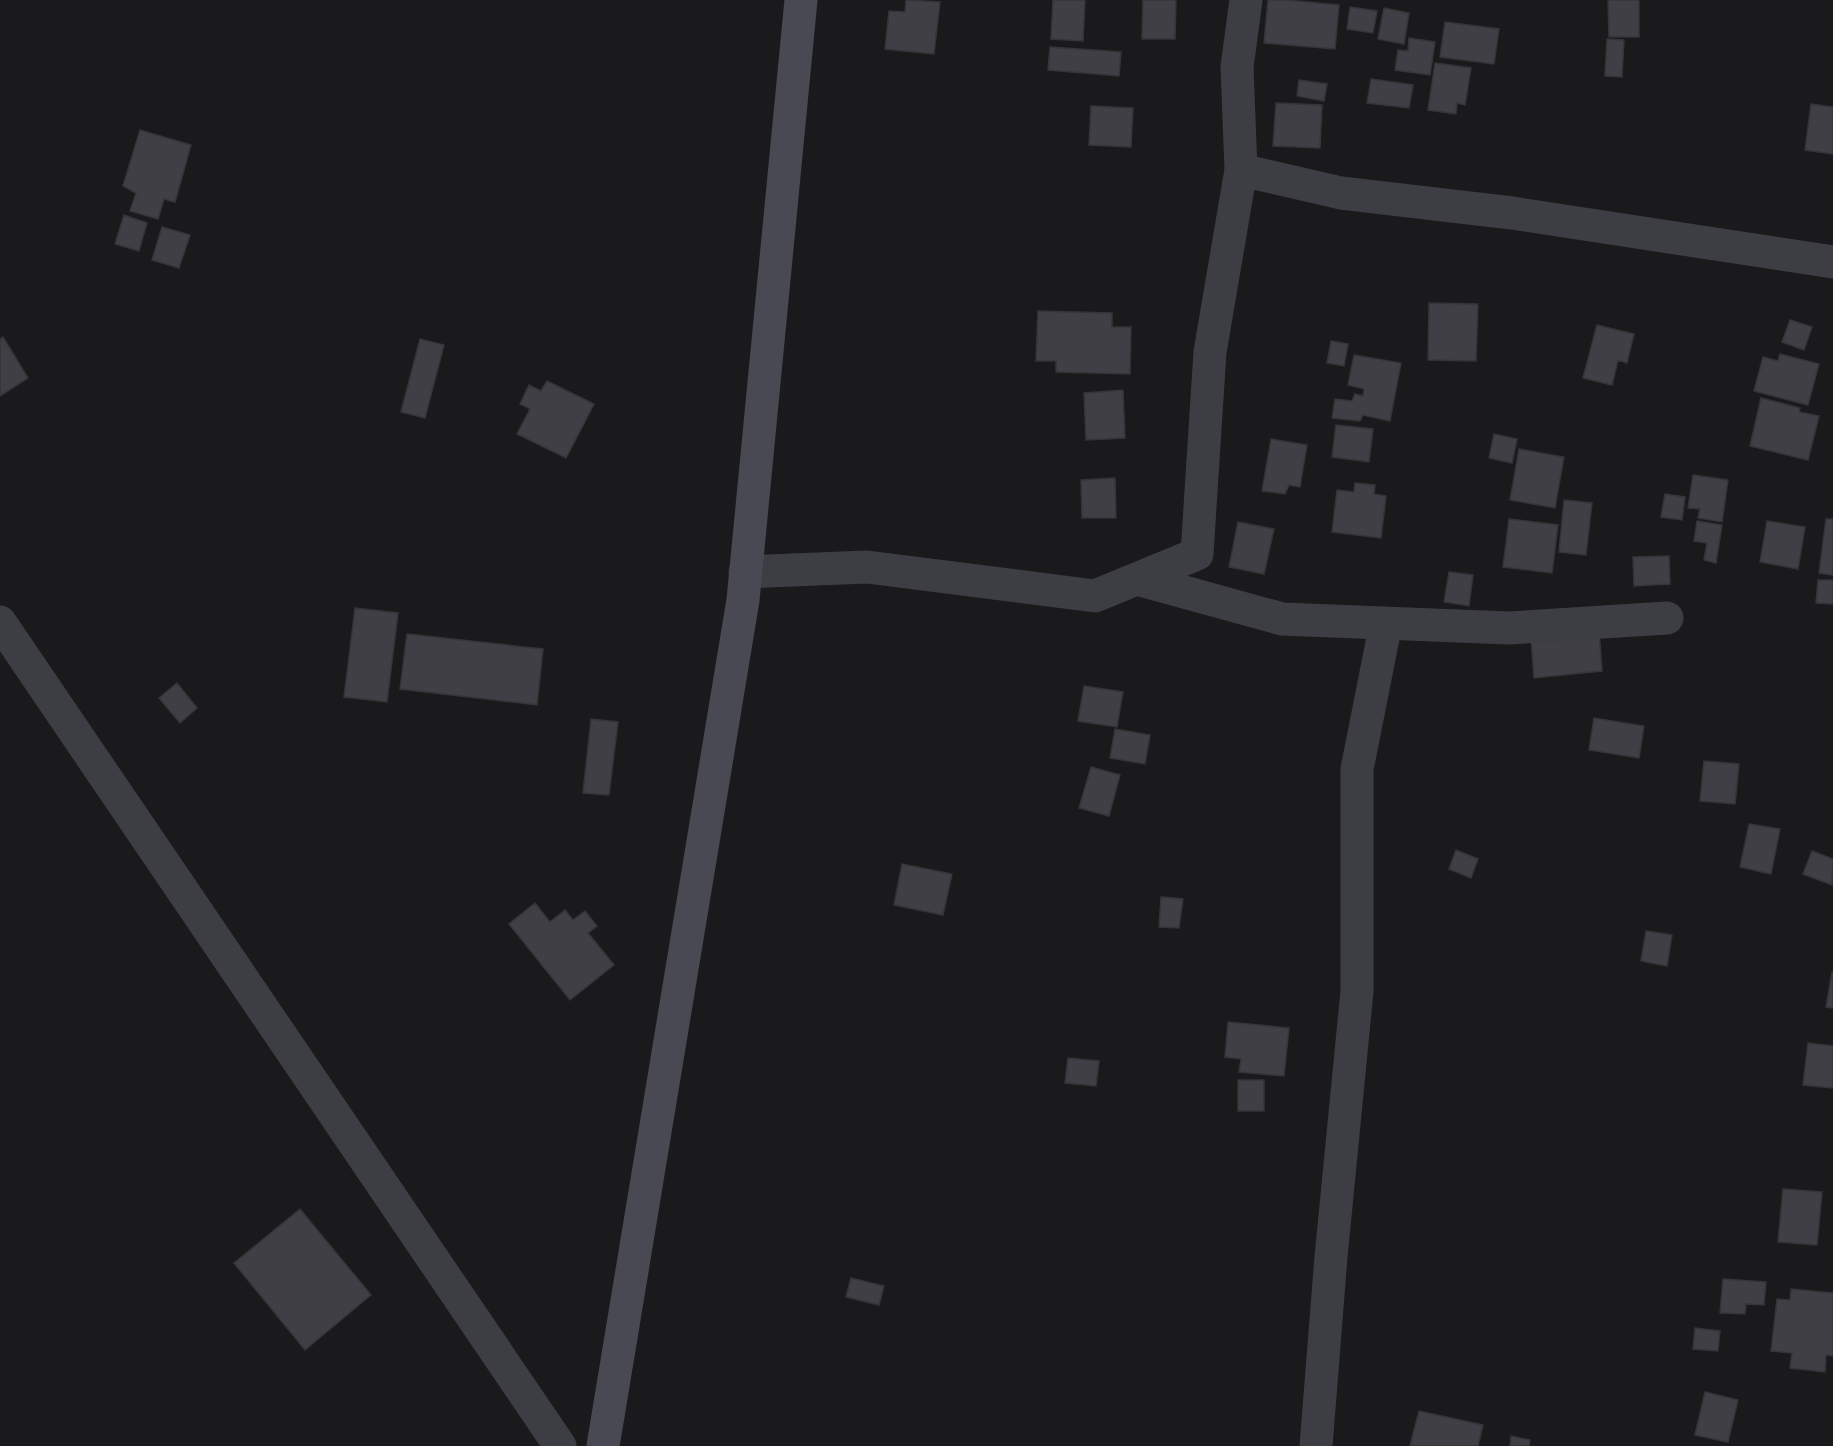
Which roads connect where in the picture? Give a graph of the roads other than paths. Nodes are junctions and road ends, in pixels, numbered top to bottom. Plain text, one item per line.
1 (801, 0) edge
2 (1246, 0) edge
3 (1241, 170) junction
4 (1833, 262) edge
5 (746, 572) junction
6 (1137, 579) junction
7 (1667, 618) dead end
8 (0, 622) edge
9 (1386, 623) junction
10 (560, 1446) edge
11 (603, 1446) edge
12 (1316, 1446) edge

1 - 5 main road
2 - 3 street
3 - 4 street
3 - 6 street
5 - 6 street
5 - 11 main road
6 - 9 street
7 - 9 street
8 - 10 street
9 - 12 street

